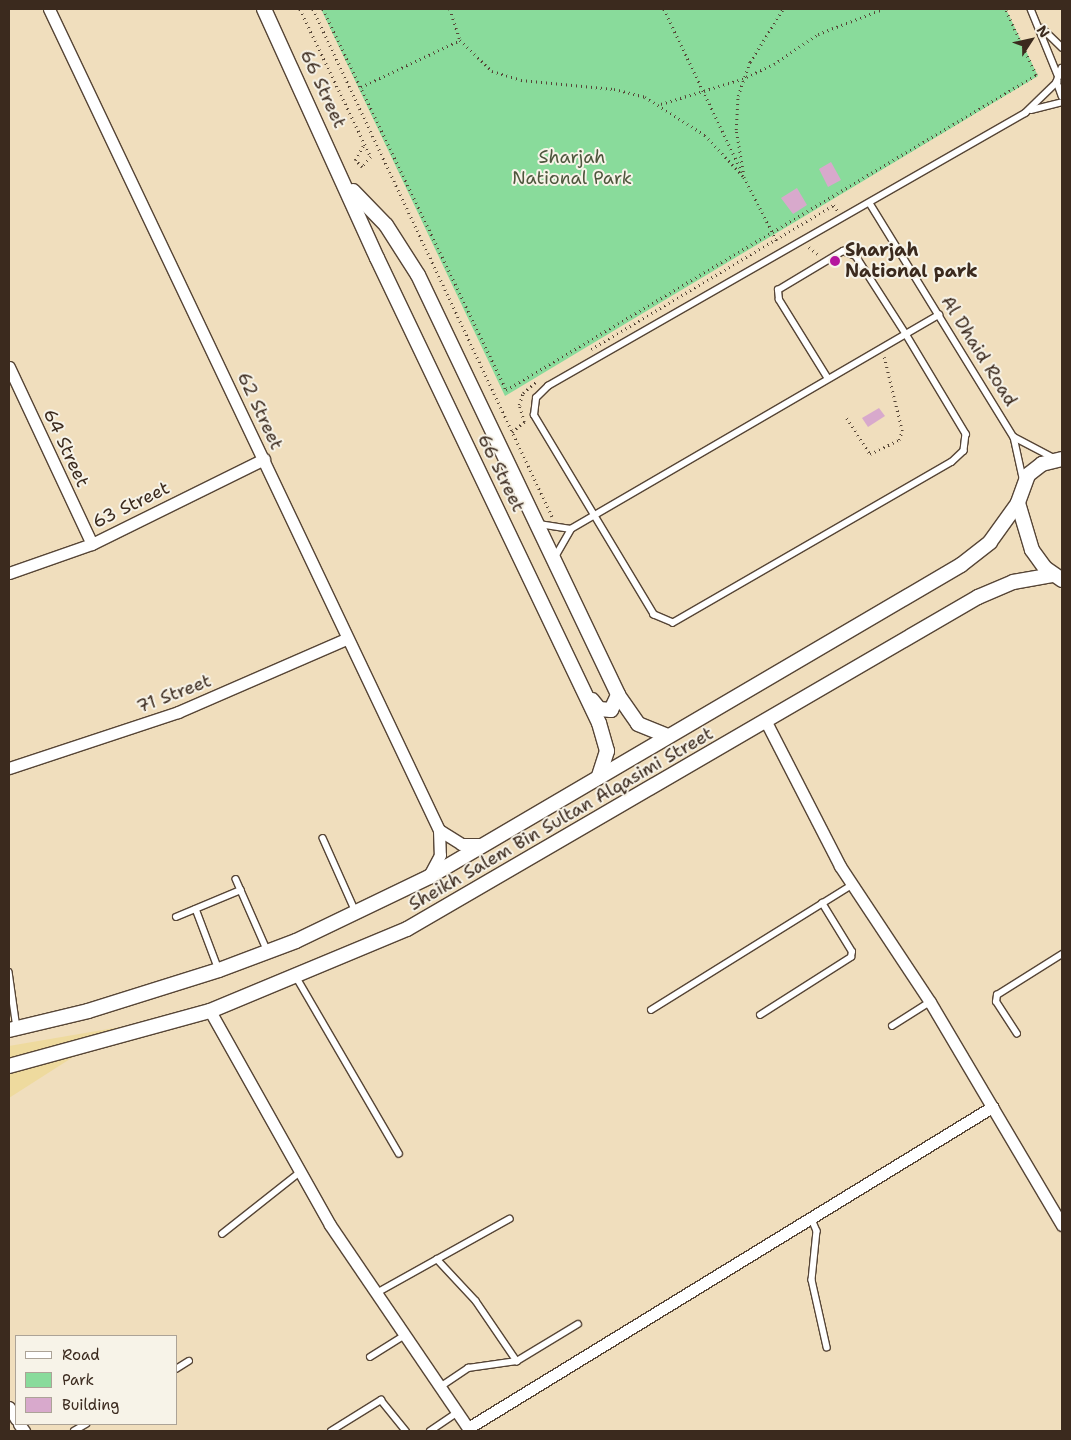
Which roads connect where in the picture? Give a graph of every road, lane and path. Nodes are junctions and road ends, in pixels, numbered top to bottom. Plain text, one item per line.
1 (49, 9) edge
2 (264, 9) edge
3 (300, 9) edge
4 (313, 9) edge
5 (323, 9) edge
6 (450, 9) edge
7 (664, 9) edge
8 (783, 9) edge
9 (882, 9) edge
10 (1005, 9) edge
11 (1031, 9) edge
12 (1039, 25) junction
13 (460, 40) junction
14 (1062, 47) edge
15 (1062, 68) edge
16 (1058, 78) junction
17 (742, 80) junction
18 (361, 87) junction
19 (704, 91) junction
20 (1062, 96) edge
21 (1062, 102) edge
22 (660, 104) junction
23 (1025, 113) junction
24 (363, 146) junction
25 (744, 177) junction
26 (348, 185) junction
27 (871, 204) junction
28 (772, 231) junction
29 (399, 243) junction
30 (783, 254) junction
31 (377, 258) junction
32 (939, 315) junction
33 (906, 334) junction
34 (879, 350) junction
35 (10, 372) edge
36 (828, 379) junction
37 (847, 418) dead end
38 (1014, 437) junction
39 (264, 459) junction
40 (1061, 459) edge
41 (1023, 482) junction
42 (1018, 504) junction
43 (594, 515) junction
44 (535, 522) junction
45 (558, 529) junction
46 (571, 529) junction
47 (92, 544) junction
48 (554, 561) junction
49 (9, 573) edge
50 (1058, 577) edge
51 (346, 638) junction
52 (581, 682) junction
53 (618, 695) junction
54 (765, 720) junction
55 (668, 736) junction
56 (9, 768) edge
57 (598, 778) junction
58 (439, 830) junction
59 (323, 838) dead end
60 (487, 843) junction
61 (428, 877) junction
62 (236, 879) dead end
63 (852, 885) junction
64 (241, 890) junction
65 (822, 903) junction
66 (196, 909) junction
67 (357, 913) junction
68 (176, 917) dead end
69 (268, 952) junction
70 (1062, 954) edge
71 (219, 970) junction
72 (9, 972) edge
73 (297, 978) junction
74 (930, 1002) junction
75 (651, 1010) dead end
76 (210, 1011) junction
77 (760, 1015) dead end
78 (892, 1026) dead end
79 (13, 1029) edge
80 (1017, 1034) dead end
81 (9, 1066) edge
82 (992, 1107) junction
83 (399, 1153) dead end
84 (299, 1173) junction
85 (1059, 1212) edge
86 (811, 1217) junction
87 (509, 1219) dead end
88 (1062, 1226) edge
89 (222, 1234) dead end
90 (437, 1259) junction
91 (375, 1294) junction
92 (578, 1324) dead end
93 (403, 1336) junction
94 (827, 1347) dead end
95 (370, 1358) dead end
96 (189, 1361) dead end
97 (517, 1361) junction
98 (178, 1368) edge
99 (439, 1387) junction
100 (457, 1413) junction
101 (469, 1430) edge
102 (331, 1431) edge
103 (406, 1431) edge
104 (430, 1431) edge

1 - 39 street, 62 Street
2 - 26 street, 66 Street
3 - 24 path
4 - 45 path
5 - 18 path
6 - 13 path
7 - 19 path
8 - 17 path
9 - 17 path
10 - 28 path
11 - 12 lane
12 - 14 lane
12 - 16 lane
13 - 18 path
13 - 22 path
15 - 16 lane
16 - 20 lane
16 - 23 lane
17 - 19 path
17 - 25 path
18 - 28 path
19 - 22 path
19 - 25 path
21 - 23 lane
22 - 25 path
23 - 27 lane
24 - 24 path
25 - 28 path
26 - 29 street, 66 Street
26 - 31 street, 66 Street
27 - 30 lane
27 - 32 lane, Al Dhaid Road
28 - 30 path
29 - 31 street
29 - 44 street, 66 Street
30 - 43 lane
31 - 52 street, 66 Street
32 - 33 lane
32 - 38 lane, Al Dhaid Road
33 - 34 lane
33 - 36 lane
33 - 43 lane
34 - 36 lane
34 - 37 path
35 - 47 street, 64 Street
36 - 43 lane
38 - 40 lane
38 - 41 lane, Al Dhaid Road
39 - 47 street, 63 Street
39 - 51 street, 62 Street
40 - 41 street
41 - 42 street
42 - 50 street
42 - 55 street, Sheikh Salem Bin Sultan Alqasimi Street
43 - 46 lane
44 - 45 lane
44 - 48 street, 66 Street
45 - 46 lane
46 - 48 lane
47 - 49 street, 63 Street
48 - 53 street, 66 Street
50 - 54 street, Sheikh Salem Bin Sultan Alqasimi Street
51 - 56 street, 71 Street
51 - 58 street, 62 Street
52 - 53 street
52 - 57 street, 66 Street
53 - 55 street, 66 Street
54 - 63 street
54 - 73 street, Sheikh Salem Bin Sultan Alqasimi Street
55 - 57 street, Sheikh Salem Bin Sultan Alqasimi Street
57 - 60 street, Sheikh Salem Bin Sultan Alqasimi Street
58 - 60 street
58 - 61 street, 62 Street
59 - 67 lane
60 - 61 street, Sheikh Salem Bin Sultan Alqasimi Street
61 - 67 street, Sheikh Salem Bin Sultan Alqasimi Street
62 - 64 lane
63 - 65 lane
63 - 74 street
64 - 66 lane
64 - 69 lane
65 - 75 lane
65 - 77 lane
66 - 68 lane
66 - 71 lane
67 - 69 street, Sheikh Salem Bin Sultan Alqasimi Street
69 - 71 street, Sheikh Salem Bin Sultan Alqasimi Street
70 - 80 lane
71 - 79 street, Sheikh Salem Bin Sultan Alqasimi Street
72 - 79 lane
73 - 76 street, Sheikh Salem Bin Sultan Alqasimi Street
73 - 83 lane
74 - 78 lane
74 - 82 street
76 - 81 street, Sheikh Salem Bin Sultan Alqasimi Street
76 - 84 street
82 - 85 street
82 - 86 street
84 - 89 lane
84 - 91 street
85 - 88 street
86 - 94 lane
86 - 101 street
87 - 90 lane
90 - 91 lane
90 - 97 lane
91 - 93 street
92 - 97 lane
93 - 95 lane
93 - 99 street
96 - 98 lane
97 - 99 lane
99 - 100 street
100 - 101 street
100 - 104 lane
102 - 103 lane

